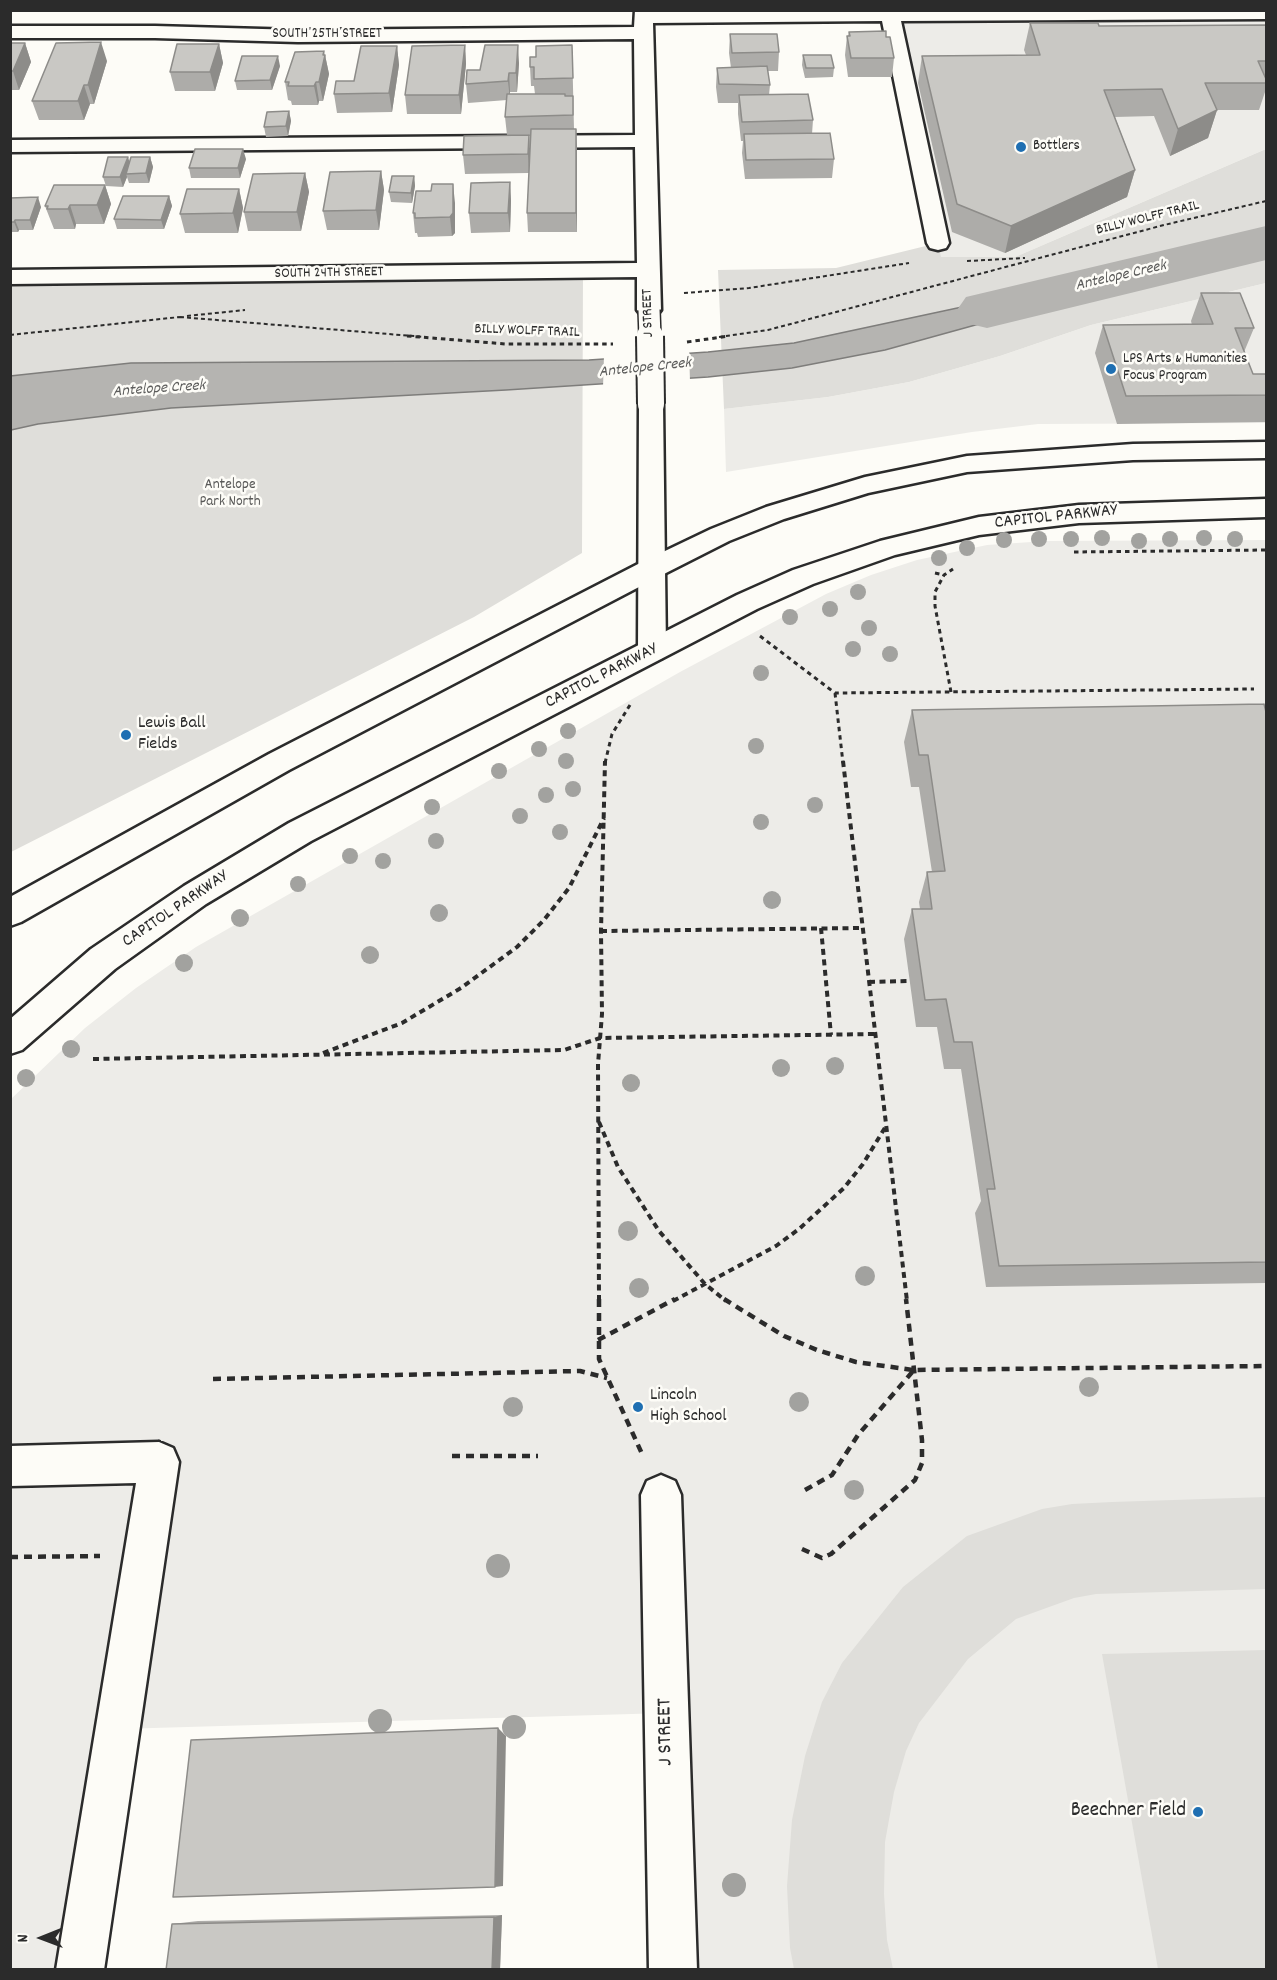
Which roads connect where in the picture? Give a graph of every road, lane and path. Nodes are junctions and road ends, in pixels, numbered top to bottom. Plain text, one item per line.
1 (1114, 12) edge
2 (889, 13) edge
3 (1266, 13) edge
4 (643, 20) edge
5 (10, 32) edge
6 (645, 141) junction
7 (10, 146) edge
8 (1266, 201) edge
9 (938, 243) dead end
10 (1035, 258) junction
11 (962, 261) dead end
12 (910, 263) dead end
13 (647, 270) junction
14 (10, 277) edge
15 (680, 293) dead end
16 (10, 335) edge
17 (686, 342) dead end
18 (621, 344) dead end
19 (1266, 450) edge
20 (1266, 508) edge
21 (1266, 550) edge
22 (1071, 552) dead end
23 (956, 567) dead end
24 (651, 569) junction
25 (757, 628) dead end
26 (652, 651) junction
27 (1254, 689) dead end
28 (951, 692) junction
29 (835, 693) junction
30 (633, 702) dead end
31 (605, 815) junction
32 (10, 912) edge
33 (821, 928) junction
34 (862, 928) junction
35 (601, 931) junction
36 (910, 981) dead end
37 (869, 982) junction
38 (876, 1034) junction
39 (831, 1035) junction
40 (600, 1038) junction
41 (10, 1040) edge
42 (320, 1054) junction
43 (93, 1059) dead end
44 (598, 1120) junction
45 (887, 1125) junction
46 (705, 1284) junction
47 (598, 1340) junction
48 (1266, 1366) edge
49 (914, 1370) junction
50 (213, 1379) dead end
51 (608, 1379) junction
52 (452, 1456) dead end
53 (538, 1456) dead end
54 (10, 1466) edge
55 (805, 1490) dead end
56 (661, 1495) joint
57 (802, 1549) dead end
58 (145, 1555) junction
59 (10, 1557) edge
60 (80, 1970) edge
61 (673, 1970) edge

1 - 2 street, SOUTH 25TH STREET
1 - 3 street, SOUTH 25TH STREET
2 - 4 street, SOUTH 25TH STREET
2 - 9 street
4 - 5 street, SOUTH 25TH STREET
4 - 6 street, J STREET
6 - 7 street
6 - 13 street, J STREET
8 - 10 path, BILLY WOLFF TRAIL
10 - 11 path, BILLY WOLFF TRAIL
10 - 17 path, BILLY WOLFF TRAIL
12 - 15 path
13 - 14 street, SOUTH 24TH STREET
13 - 24 street, J STREET, bridge
16 - 18 path, BILLY WOLFF TRAIL
19 - 24 street
20 - 26 street, CAPITOL PARKWAY
21 - 22 path
23 - 28 path
24 - 26 street, J STREET
24 - 32 street
25 - 29 path
26 - 41 street, CAPITOL PARKWAY
27 - 28 path
28 - 29 path
29 - 34 path
30 - 31 path
31 - 35 path
31 - 42 path
33 - 34 path
33 - 35 path
33 - 39 path
34 - 37 path
35 - 40 path
36 - 37 path
37 - 38 path
38 - 39 path
38 - 45 path
39 - 40 path
40 - 42 path
40 - 44 path
42 - 43 path
44 - 46 path
44 - 47 path
45 - 46 path
45 - 49 path
46 - 47 path
46 - 49 path
47 - 51 path
48 - 49 path
49 - 55 path
49 - 57 path
50 - 51 path
51 - 56 path
52 - 53 path
54 - 58 street
56 - 61 street, J STREET
58 - 59 path
58 - 60 street

